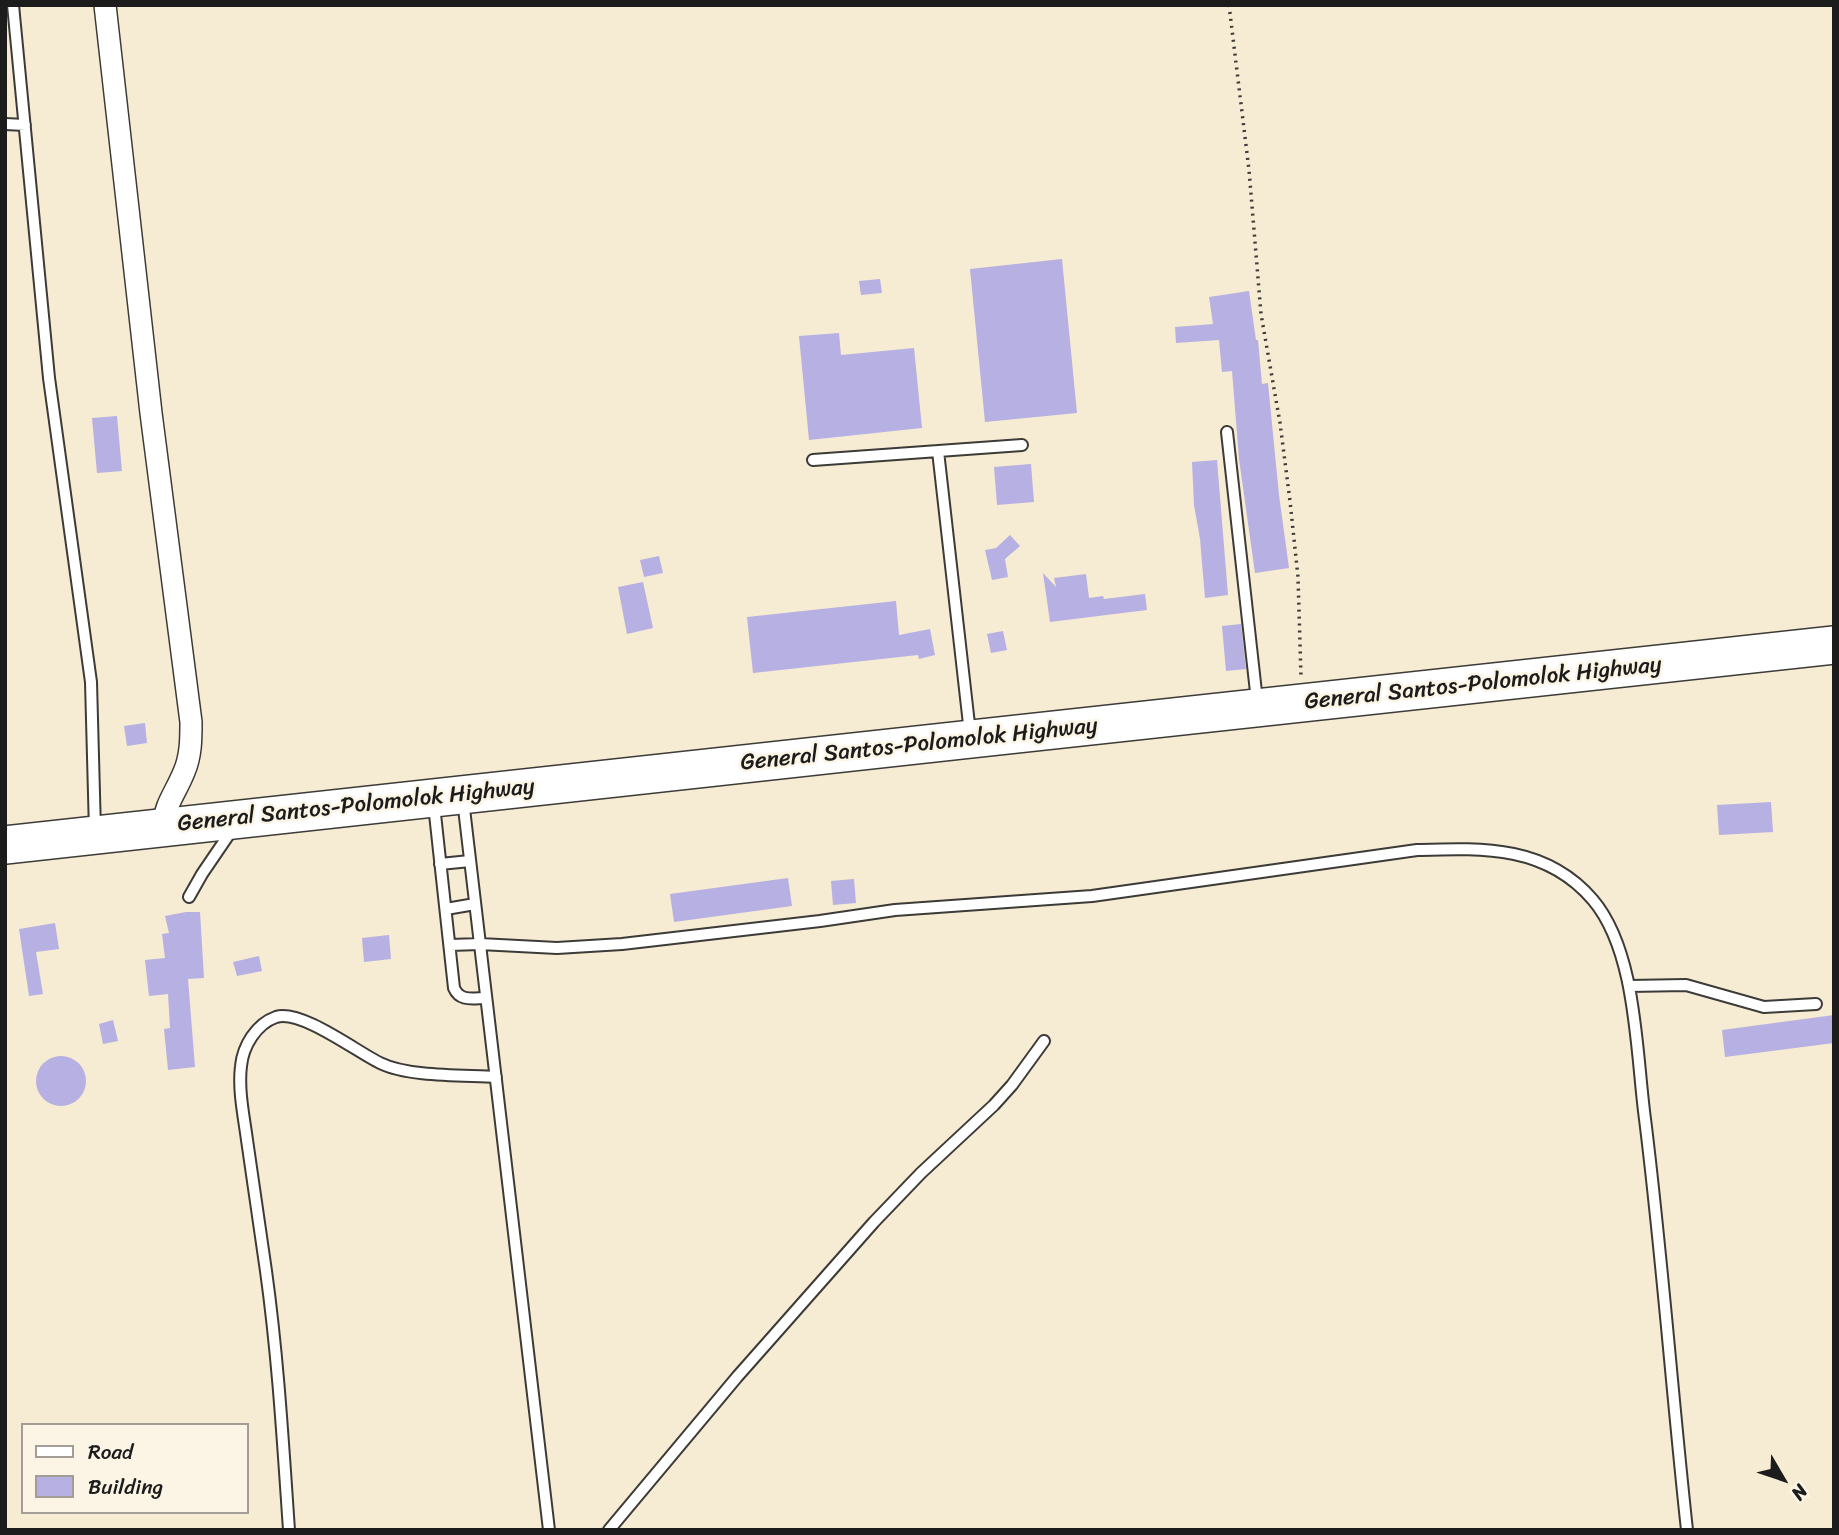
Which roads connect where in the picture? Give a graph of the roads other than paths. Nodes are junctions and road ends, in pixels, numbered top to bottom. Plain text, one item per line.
1 (13, 5) edge
2 (105, 5) edge
3 (5, 124) edge
4 (25, 125) junction
5 (1227, 432) dead end
6 (1022, 445) dead end
7 (938, 451) junction
8 (813, 460) dead end
9 (1834, 646) edge
10 (1258, 708) junction
11 (971, 741) junction
12 (447, 795) junction
13 (239, 819) junction
14 (162, 828) junction
15 (95, 835) junction
16 (5, 845) edge
17 (470, 861) junction
18 (440, 864) junction
19 (189, 897) dead end
20 (475, 904) junction
21 (446, 909) junction
22 (480, 944) junction
23 (450, 945) junction
24 (1629, 986) junction
25 (486, 998) junction
26 (1816, 1004) dead end
27 (1044, 1041) dead end
28 (496, 1077) junction
29 (289, 1530) edge
30 (549, 1530) edge
31 (609, 1530) edge
32 (1688, 1530) edge

1 - 4 lane
2 - 14 street
3 - 4 lane
4 - 15 lane
5 - 10 lane
6 - 7 lane
7 - 8 lane
7 - 11 lane
9 - 10 highway, General Santos-Polomolok Highway
10 - 11 highway, General Santos-Polomolok Highway
11 - 12 highway, General Santos-Polomolok Highway
12 - 13 highway, General Santos-Polomolok Highway
12 - 17 lane
12 - 18 lane
13 - 14 highway, General Santos-Polomolok Highway
13 - 19 lane
14 - 15 highway, General Santos-Polomolok Highway
15 - 16 highway, General Santos-Polomolok Highway
17 - 18 lane
17 - 20 lane
18 - 21 lane
20 - 21 lane
20 - 22 lane
21 - 23 lane
22 - 23 lane
22 - 24 lane
22 - 25 lane
23 - 25 lane
24 - 26 lane
24 - 32 lane
25 - 28 lane
27 - 31 lane
28 - 29 lane
28 - 30 lane

